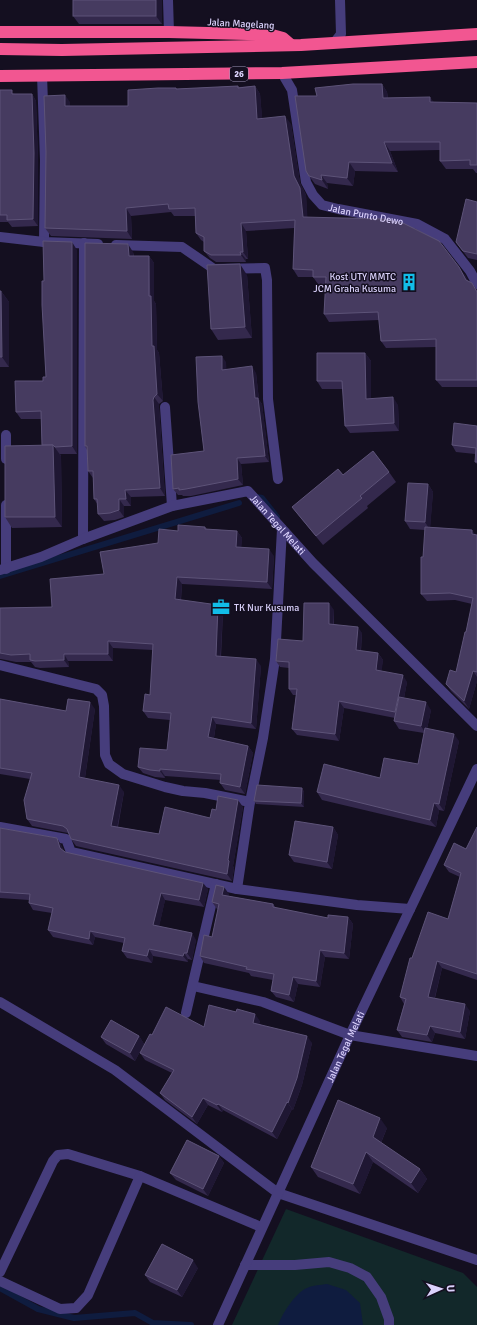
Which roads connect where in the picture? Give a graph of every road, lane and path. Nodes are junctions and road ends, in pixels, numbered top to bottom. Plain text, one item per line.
1 (168, 0) edge
2 (340, 0) edge
3 (0, 32) edge
4 (168, 32) junction
5 (477, 34) edge
6 (334, 43) junction
7 (291, 45) junction
8 (0, 49) edge
9 (477, 62) edge
10 (282, 73) junction
11 (42, 75) junction
12 (0, 76) edge
13 (0, 237) edge
14 (44, 242) junction
15 (84, 243) junction
16 (477, 284) edge
17 (165, 407) dead end
18 (6, 435) dead end
19 (6, 467) edge
20 (278, 479) dead end
21 (6, 498) edge
22 (172, 506) junction
23 (282, 529) junction
24 (83, 539) junction
25 (3, 570) edge
26 (0, 665) edge
27 (477, 726) edge
28 (477, 769) edge
29 (250, 802) junction
30 (0, 827) edge
31 (216, 884) junction
32 (237, 889) junction
33 (410, 909) junction
34 (193, 986) junction
35 (0, 1002) edge
36 (186, 1013) dead end
37 (350, 1035) junction
38 (477, 1056) edge
39 (140, 1176) junction
40 (278, 1193) junction
41 (262, 1227) junction
42 (477, 1260) edge
43 (245, 1265) junction
44 (0, 1272) edge
45 (0, 1281) edge
46 (218, 1325) edge
47 (389, 1325) edge

1 - 4 street
2 - 6 street
3 - 4 highway, Jalan Magelang
4 - 7 highway, Jalan Magelang
5 - 6 highway, Jalan Magelang
6 - 7 highway, Jalan Magelang
7 - 8 highway
9 - 10 highway, 26
10 - 11 highway, 26
10 - 16 street, Jalan Punto Dewo
11 - 12 highway, 26
11 - 14 street
13 - 14 street
14 - 15 street
15 - 20 street
15 - 24 street
17 - 22 street
18 - 19 street
21 - 25 street
22 - 23 street, Jalan Tegal Melati
22 - 24 street, Jalan Tegal Melati
23 - 27 street, Jalan Tegal Melati
23 - 29 street
24 - 25 street, Jalan Tegal Melati
26 - 29 street
28 - 33 street, Jalan Tegal Melati
29 - 32 street
30 - 31 street
31 - 32 street
31 - 34 street
32 - 33 street
33 - 37 street, Jalan Tegal Melati
34 - 36 street
34 - 37 street
35 - 40 street
37 - 38 street
37 - 40 street, Jalan Tegal Melati
39 - 41 street
39 - 44 street
39 - 45 street
40 - 41 street, Jalan Tegal Melati
40 - 42 street
41 - 43 street, Jalan Tegal Melati
43 - 46 street, Jalan Tegal Melati
43 - 47 street

